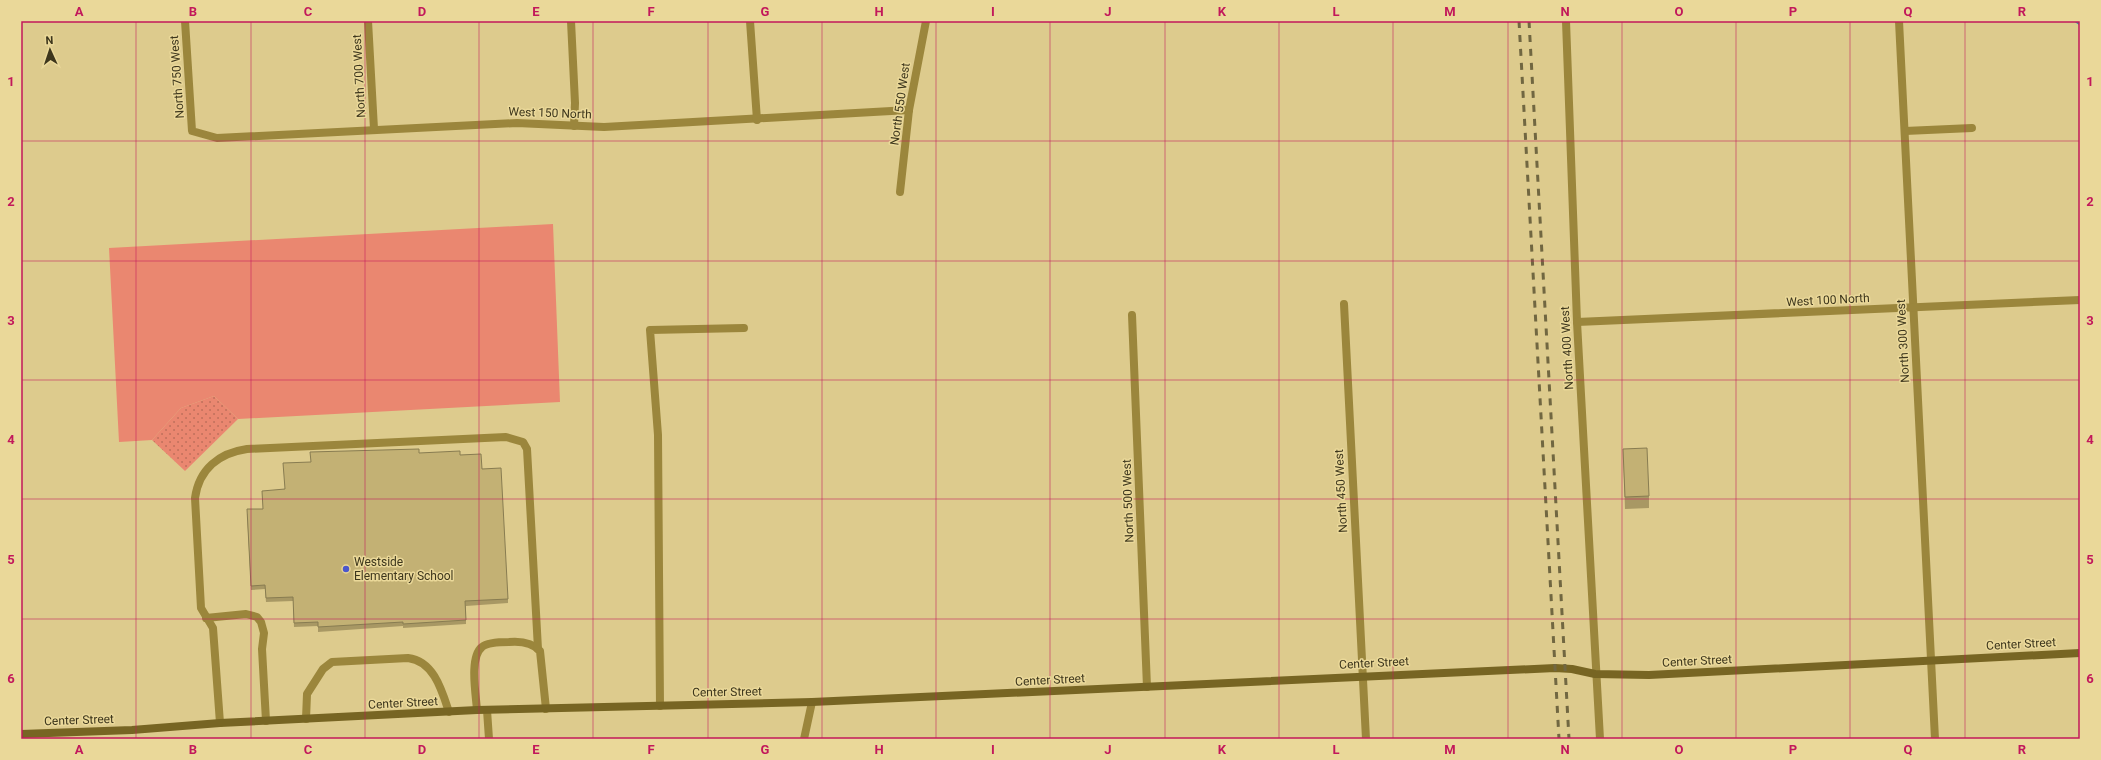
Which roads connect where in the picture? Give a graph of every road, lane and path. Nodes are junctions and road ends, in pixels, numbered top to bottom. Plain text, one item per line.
1 (185, 21) edge
2 (368, 21) edge
3 (571, 21) edge
4 (750, 21) edge
5 (926, 21) edge
6 (1566, 21) edge
7 (1899, 21) edge
8 (909, 110) junction
9 (757, 120) junction
10 (574, 126) junction
11 (1972, 128) dead end
12 (374, 129) junction
13 (192, 131) joint
14 (1905, 131) junction
15 (900, 192) dead end
16 (2080, 300) edge
17 (1344, 304) dead end
18 (1914, 308) junction
19 (1132, 315) dead end
20 (1577, 322) junction
21 (744, 328) dead end
22 (206, 618) junction
23 (538, 649) junction
24 (2080, 653) edge
25 (1931, 660) junction
26 (1595, 674) junction
27 (1362, 676) junction
28 (1147, 687) junction
29 (812, 702) junction
30 (660, 706) junction
31 (546, 709) junction
32 (477, 710) junction
33 (487, 710) junction
34 (449, 712) junction
35 (306, 720) junction
36 (266, 721) junction
37 (220, 723) junction
38 (21, 734) edge
39 (489, 739) edge
40 (804, 739) edge
41 (1366, 739) edge
42 (1600, 739) edge
43 (1935, 739) edge

1 - 13 street, North 750 West
2 - 12 street, North 700 West
3 - 10 street
4 - 9 street
5 - 8 street, North 550 West
6 - 20 street, North 400 West
7 - 14 street, North 300 West
8 - 9 street, West 150 North
8 - 15 street, North 550 West
9 - 10 street, West 150 North
10 - 12 street, West 150 North
11 - 14 street
12 - 13 street, West 150 North
14 - 18 street, North 300 West
16 - 18 street, West 100 North
17 - 27 street, North 450 West
18 - 20 street, West 100 North
18 - 25 street, North 300 West
19 - 28 street, North 500 West
20 - 26 street, North 400 West
21 - 30 street
22 - 23 street
22 - 36 street
22 - 37 street
23 - 31 street
23 - 32 street
24 - 25 street, Center Street
25 - 26 street, Center Street
25 - 43 street, North 300 West
26 - 27 street, Center Street
26 - 42 street, North 400 West
27 - 28 street, Center Street
27 - 41 street, North 450 West
28 - 29 street, Center Street
29 - 30 street, Center Street
29 - 40 street
30 - 31 street, Center Street
31 - 33 street, Center Street
32 - 33 street, Center Street
32 - 34 street, Center Street
33 - 39 street
34 - 35 street, Center Street
34 - 35 street
35 - 36 street, Center Street
36 - 37 street, Center Street
37 - 38 street, Center Street

